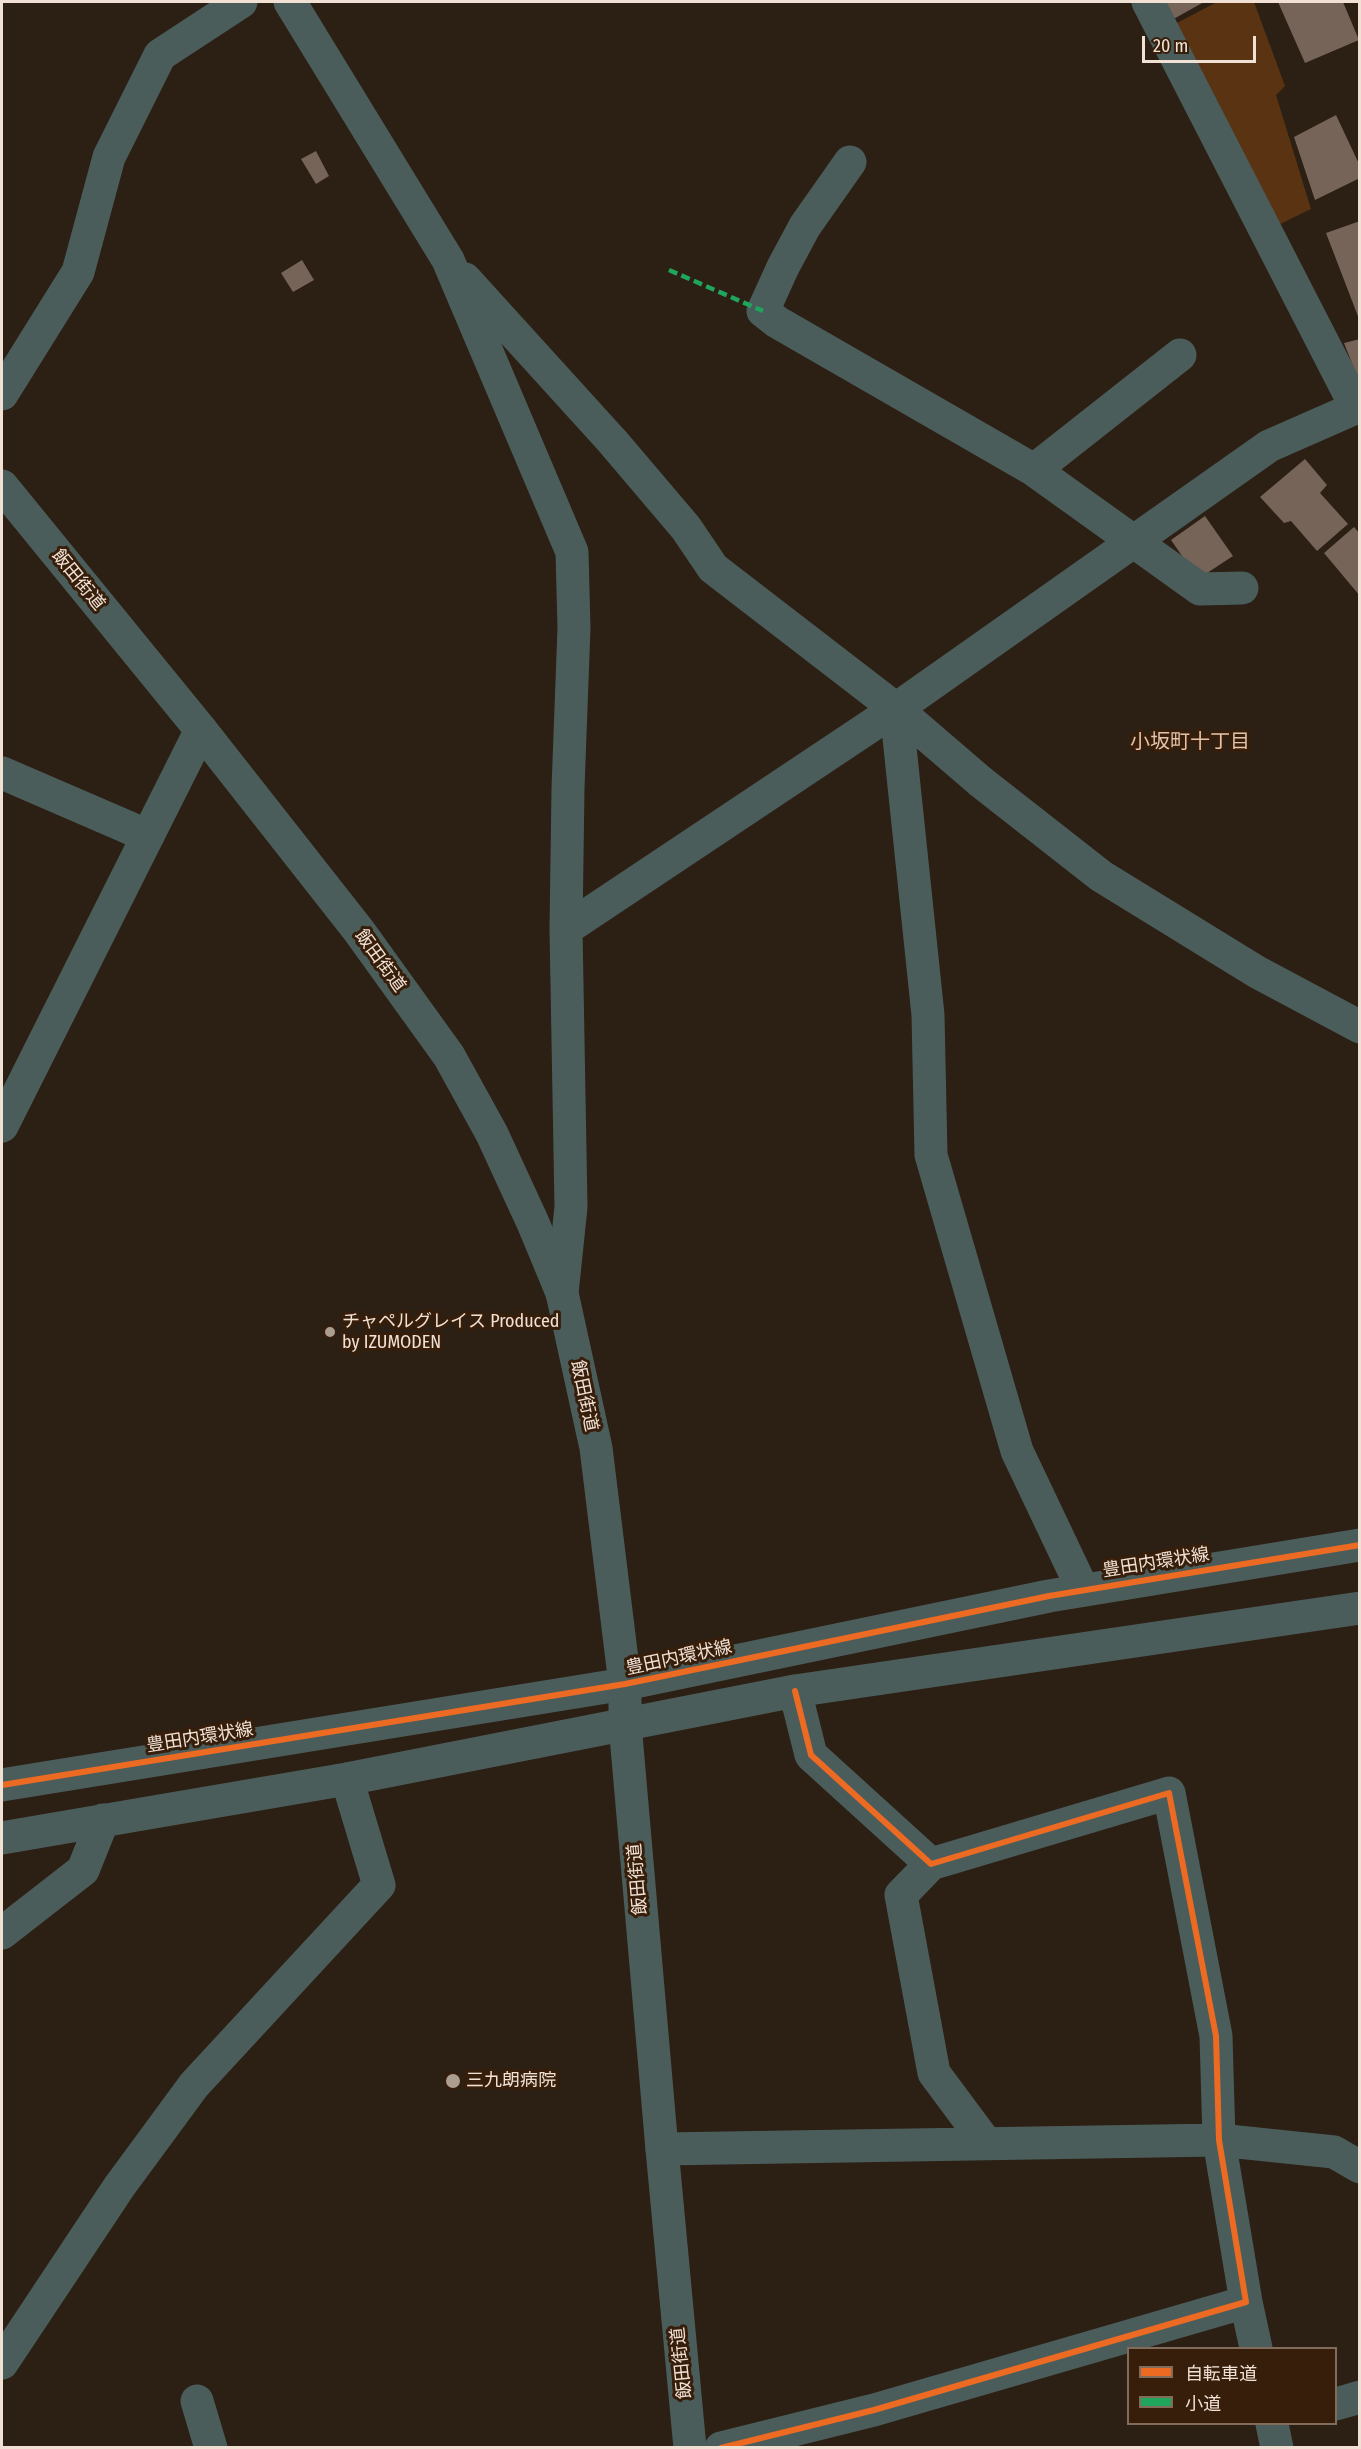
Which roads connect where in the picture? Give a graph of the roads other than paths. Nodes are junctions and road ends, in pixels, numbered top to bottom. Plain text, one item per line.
1 (241, 2) edge
2 (290, 2) edge
3 (1148, 2) edge
4 (850, 162) dead end
5 (448, 260) junction
6 (1180, 355) dead end
7 (2, 394) edge
8 (1358, 406) edge
9 (1034, 470) junction
10 (2, 486) edge
11 (1135, 541) junction
12 (1242, 588) dead end
13 (896, 709) junction
14 (201, 730) junction
15 (2, 773) edge
16 (148, 836) junction
17 (566, 929) junction
18 (1359, 1027) edge
19 (2, 1126) edge
20 (562, 1293) junction
21 (1358, 1549) edge
22 (1083, 1590) junction
23 (1359, 1608) edge
24 (625, 1684) junction
25 (795, 1691) junction
26 (625, 1724) junction
27 (347, 1779) junction
28 (2, 1785) edge
29 (103, 1820) junction
30 (2, 1838) edge
31 (931, 1864) junction
32 (2, 1933) edge
33 (1219, 2140) junction
34 (986, 2143) junction
35 (662, 2149) junction
36 (1359, 2167) edge
37 (1246, 2302) junction
38 (1256, 2347) edge
39 (2, 2363) edge
40 (1359, 2397) edge
41 (197, 2401) dead end
42 (1337, 2403) edge
43 (1273, 2425) edge
44 (211, 2448) edge
45 (690, 2448) edge
46 (721, 2448) edge
47 (1277, 2448) edge

1 - 7 street
2 - 5 street
3 - 8 street
4 - 9 street
5 - 13 street
5 - 17 street
6 - 9 street
8 - 11 street
9 - 11 street
10 - 14 main road, 飯田街道
11 - 12 street
11 - 13 street
13 - 17 street
13 - 18 street
13 - 22 street
14 - 16 street
14 - 20 main road, 飯田街道
15 - 16 street
16 - 19 street
17 - 20 street
20 - 24 main road, 飯田街道
21 - 22 street, 豊田内環状線
22 - 24 street, 豊田内環状線
23 - 25 street
24 - 26 main road, 飯田街道
24 - 28 street, 豊田内環状線
25 - 26 street
25 - 31 street
26 - 27 street
26 - 35 main road, 飯田街道
27 - 29 street
27 - 39 street
29 - 30 street
29 - 32 street
31 - 33 street
31 - 34 street
33 - 34 street
33 - 36 street
33 - 37 street
34 - 35 street
35 - 45 main road, 飯田街道
37 - 38 street
37 - 46 street
40 - 42 street
41 - 44 street
43 - 47 street

